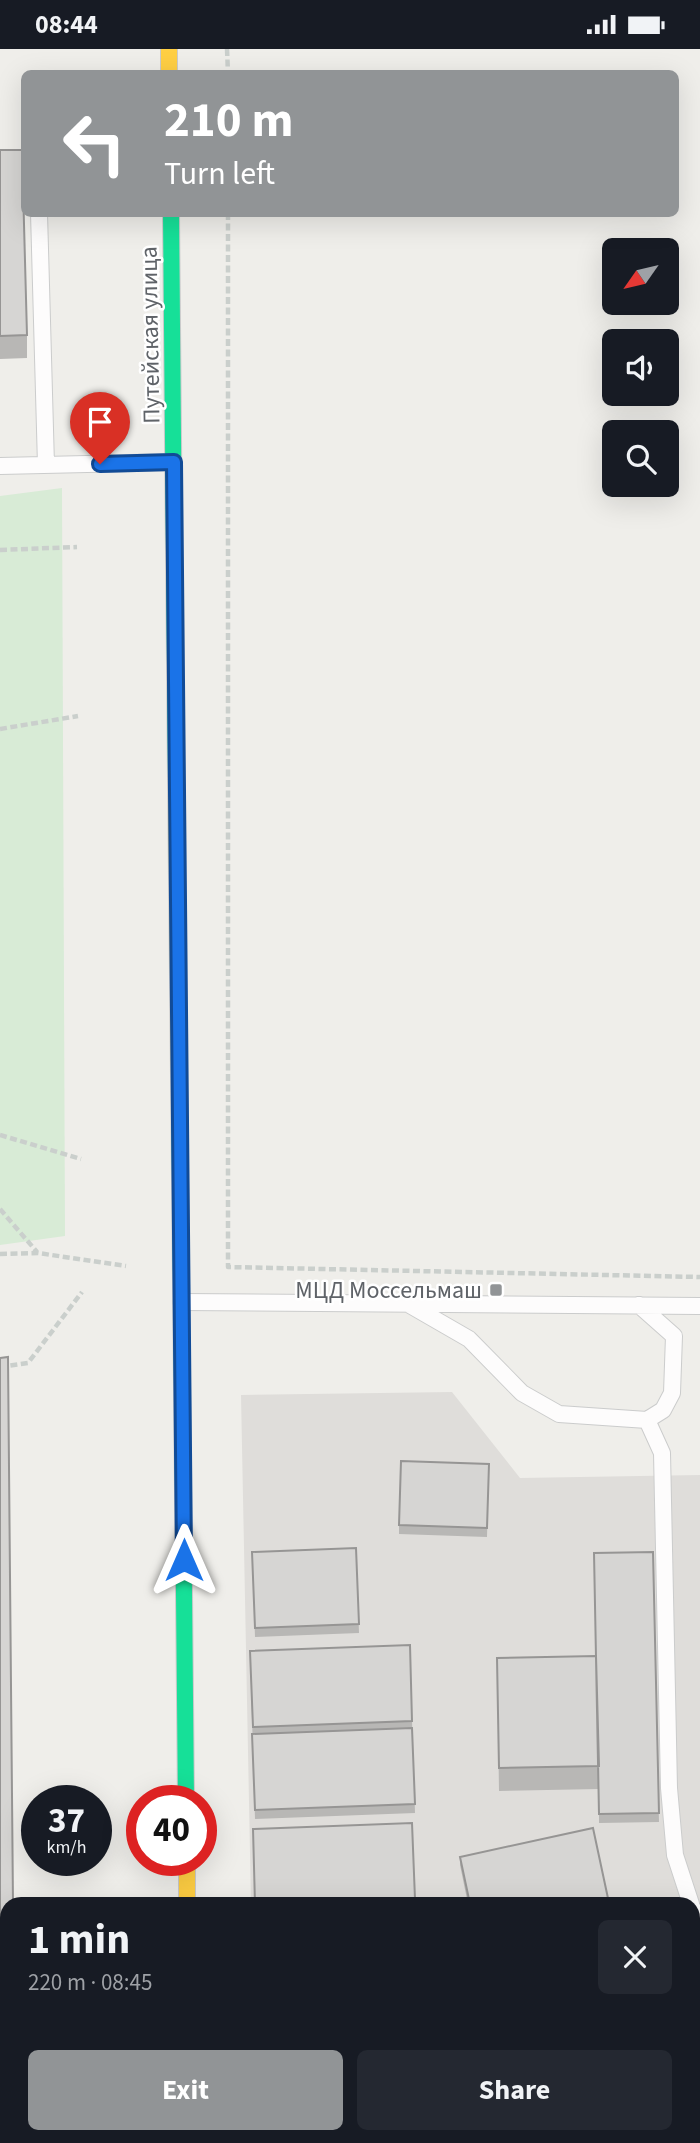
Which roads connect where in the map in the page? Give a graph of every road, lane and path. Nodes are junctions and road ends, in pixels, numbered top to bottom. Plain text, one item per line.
1 (169, 49) edge
2 (228, 49) edge
3 (169, 70) edge
4 (228, 70) edge
5 (39, 217) edge
6 (171, 217) edge
7 (228, 217) edge
8 (174, 462) junction
9 (46, 465) junction
10 (0, 466) edge
11 (77, 547) dead end
12 (0, 550) edge
13 (78, 716) dead end
14 (0, 729) edge
15 (0, 1135) edge
16 (81, 1159) dead end
17 (0, 1209) edge
18 (38, 1253) junction
19 (0, 1254) edge
20 (126, 1266) dead end
21 (700, 1277) edge
22 (82, 1292) dead end
23 (181, 1302) junction
24 (408, 1304) junction
25 (639, 1305) junction
26 (700, 1306) edge
27 (0, 1367) edge
28 (647, 1420) junction
29 (186, 1785) edge
30 (187, 1876) edge
31 (187, 1897) edge
32 (689, 1897) edge

1 - 3 street
2 - 4 path
5 - 9 lane
6 - 8 street, Путейская улица
7 - 21 path
8 - 9 lane
8 - 23 street, Путейская улица
9 - 10 lane
11 - 12 path
13 - 14 path
15 - 16 path
17 - 18 path
18 - 19 path
18 - 20 path
22 - 27 path
23 - 24 lane
23 - 29 street, Путейская улица
24 - 25 lane
24 - 28 lane
25 - 26 lane
25 - 28 lane
28 - 32 lane
30 - 31 street

